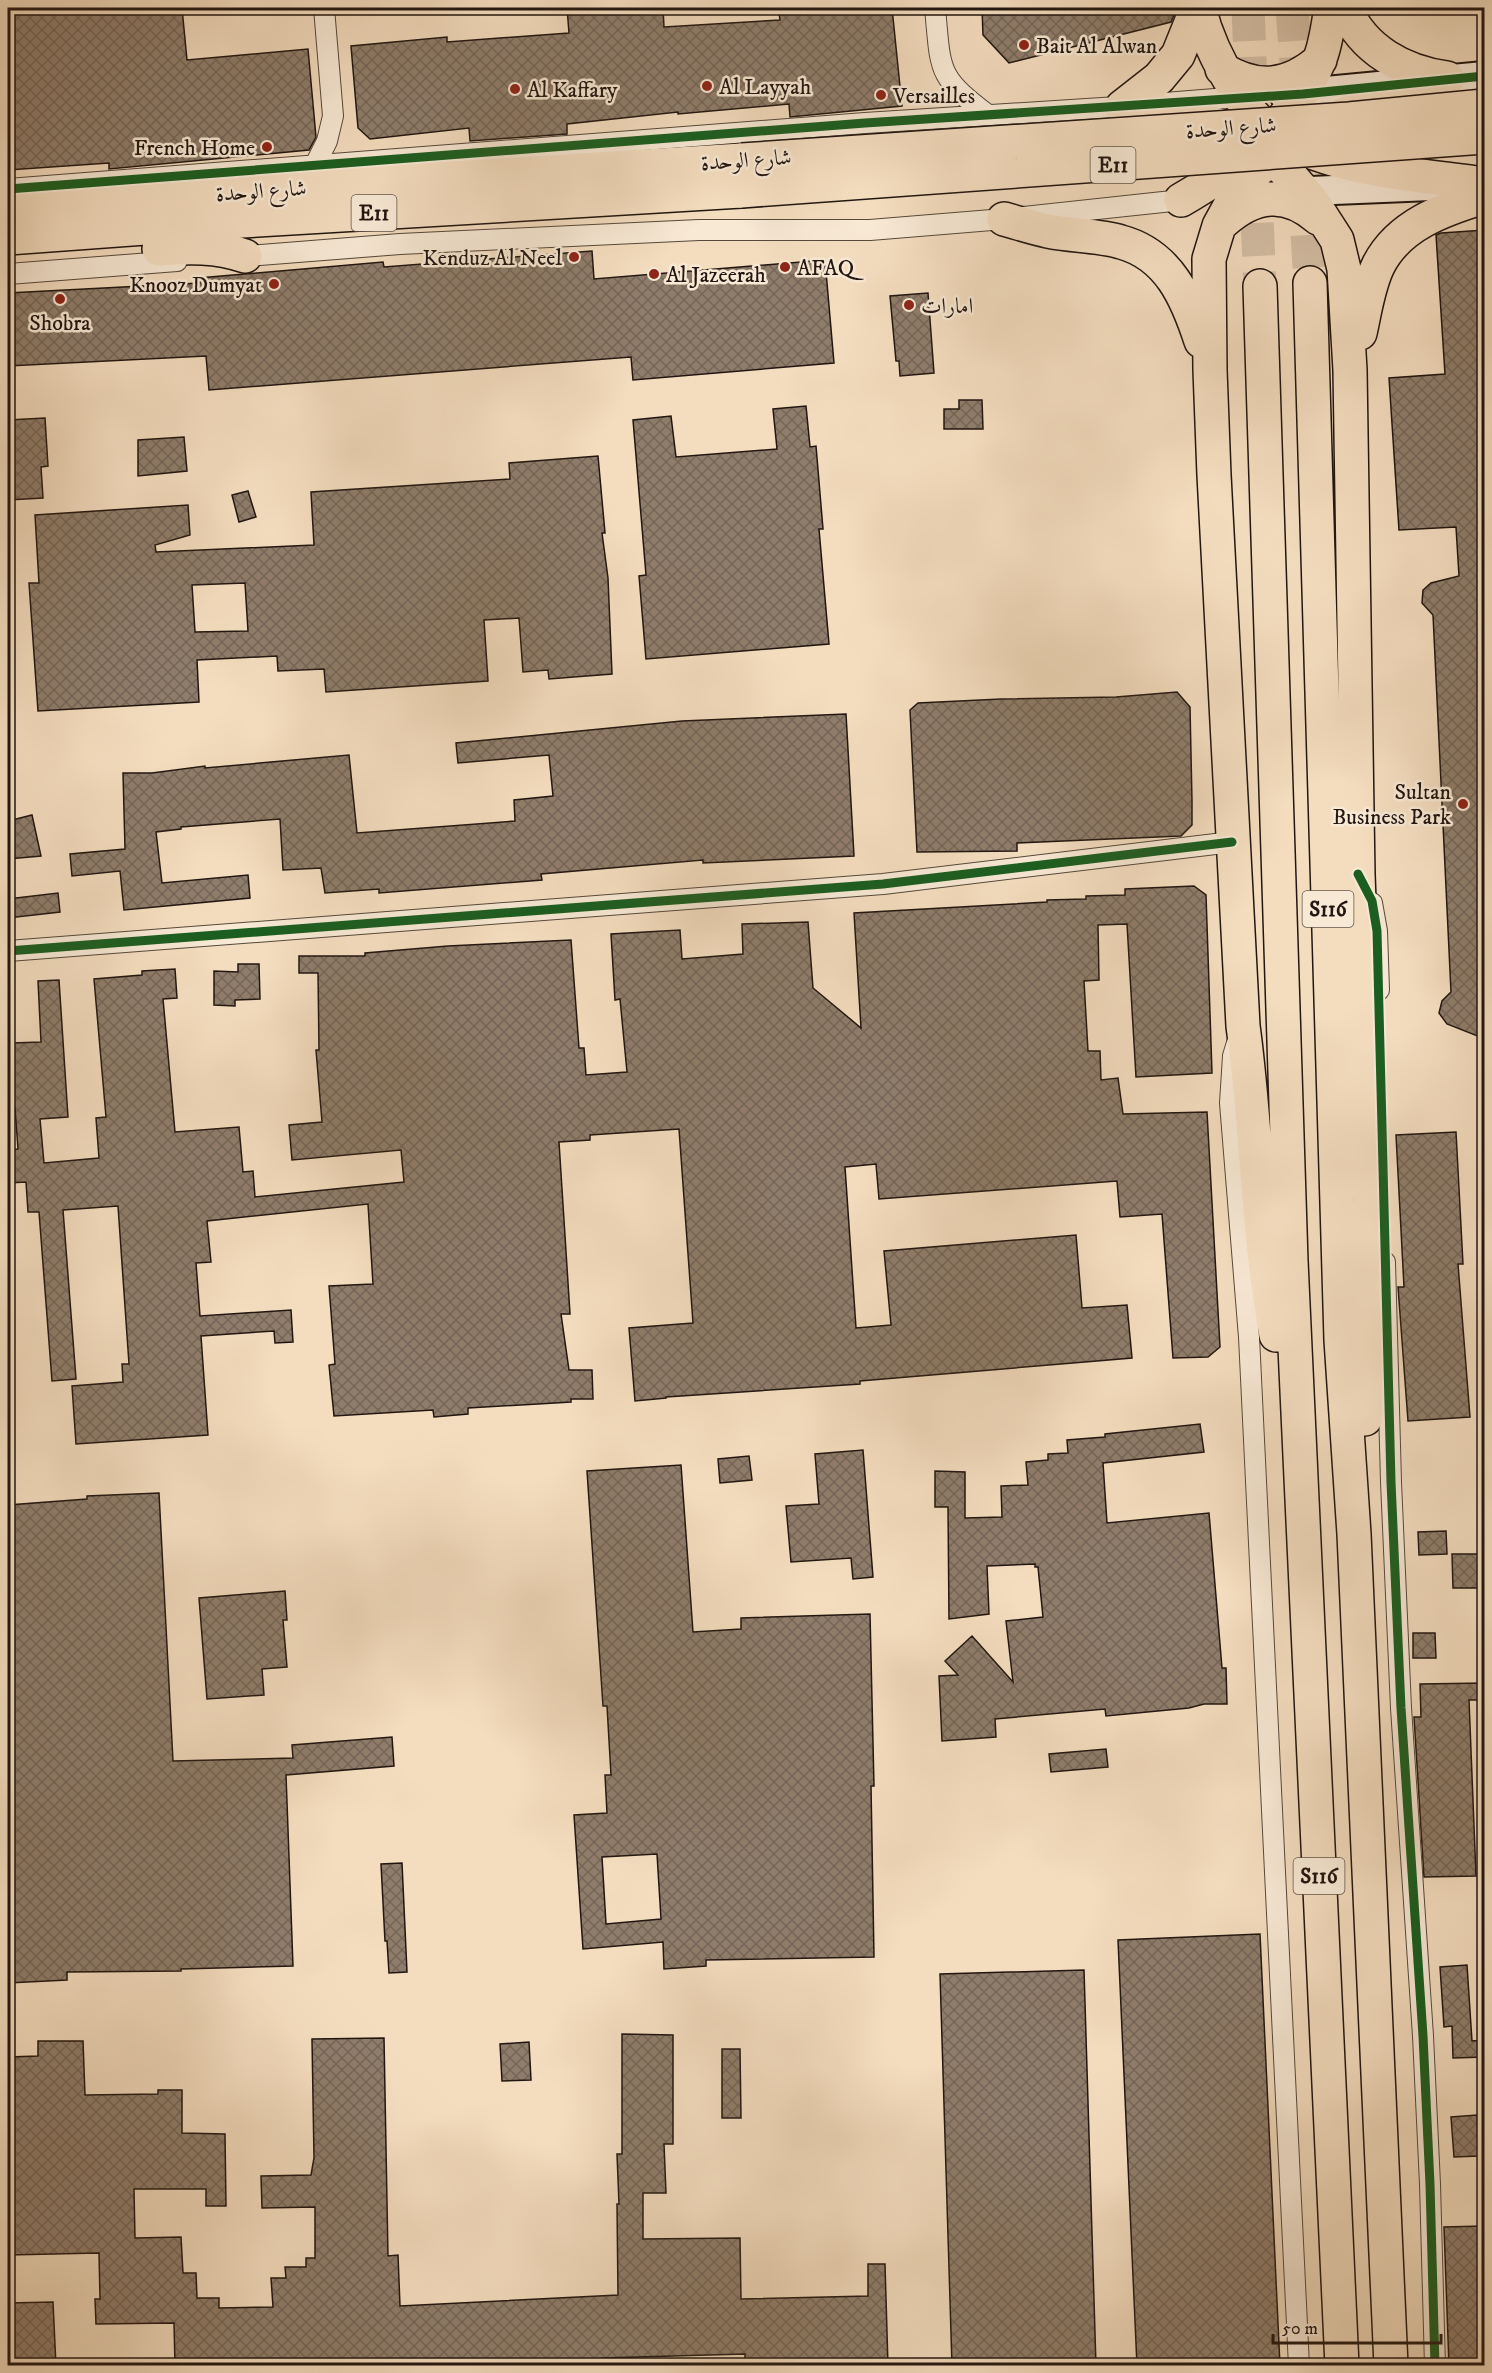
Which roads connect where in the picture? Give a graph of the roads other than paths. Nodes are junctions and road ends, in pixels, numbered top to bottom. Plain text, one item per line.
1 (324, 8) edge
2 (934, 8) edge
3 (1198, 8) edge
4 (1331, 8) edge
5 (1345, 8) edge
6 (1320, 60) junction
7 (1222, 69) junction
8 (1485, 76) edge
9 (1448, 79) junction
10 (1303, 94) junction
11 (1240, 96) junction
12 (1485, 106) edge
13 (1122, 107) junction
14 (988, 115) junction
15 (1485, 137) edge
16 (1272, 144) junction
17 (315, 165) junction
18 (742, 176) junction
19 (1485, 184) edge
20 (8, 189) edge
21 (1304, 191) junction
22 (1236, 195) junction
23 (1485, 197) edge
24 (1181, 200) junction
25 (8, 208) edge
26 (1004, 219) junction
27 (1324, 223) junction
28 (1219, 226) junction
29 (8, 238) edge
30 (245, 256) junction
31 (8, 261) edge
32 (8, 274) edge
33 (1310, 283) tunnel mouth
34 (1260, 286) tunnel mouth
35 (1210, 370) junction
36 (1350, 370) junction
37 (1232, 842) junction
38 (1358, 874) junction
39 (8, 951) edge
40 (1243, 1026) junction
41 (1296, 1387) junction
42 (1354, 1534) junction
43 (1299, 2366) edge
44 (1342, 2366) edge
45 (1391, 2366) edge
46 (1435, 2366) edge

1 - 17 street
2 - 14 street
3 - 7 highway
3 - 13 highway
4 - 6 highway
5 - 9 highway
6 - 7 highway
6 - 10 highway
7 - 11 highway
8 - 9 street
9 - 10 street
9 - 16 highway
10 - 11 street
10 - 16 highway
11 - 13 street
11 - 16 highway
12 - 18 highway, شارع الوحدة / E11, bridge
13 - 14 street
13 - 16 highway
14 - 17 street
15 - 18 highway, شارع الوحدة / E11, bridge
16 - 19 highway
16 - 21 highway
16 - 22 highway
16 - 24 highway
17 - 20 street
18 - 25 highway, شارع الوحدة / E11
18 - 29 highway, شارع الوحدة / E11
19 - 21 street
21 - 22 street
21 - 27 highway
22 - 24 street
22 - 28 highway
23 - 36 highway
24 - 26 street
26 - 30 street
26 - 35 highway
27 - 28 highway
27 - 36 highway
28 - 35 highway
30 - 31 highway
30 - 32 street
33 - 42 highway, S116
34 - 41 highway, S116
35 - 37 highway
36 - 38 highway
37 - 39 street
37 - 40 highway
38 - 42 highway
38 - 46 street
40 - 41 highway
40 - 43 street
41 - 44 highway, S116
42 - 45 highway, S116

